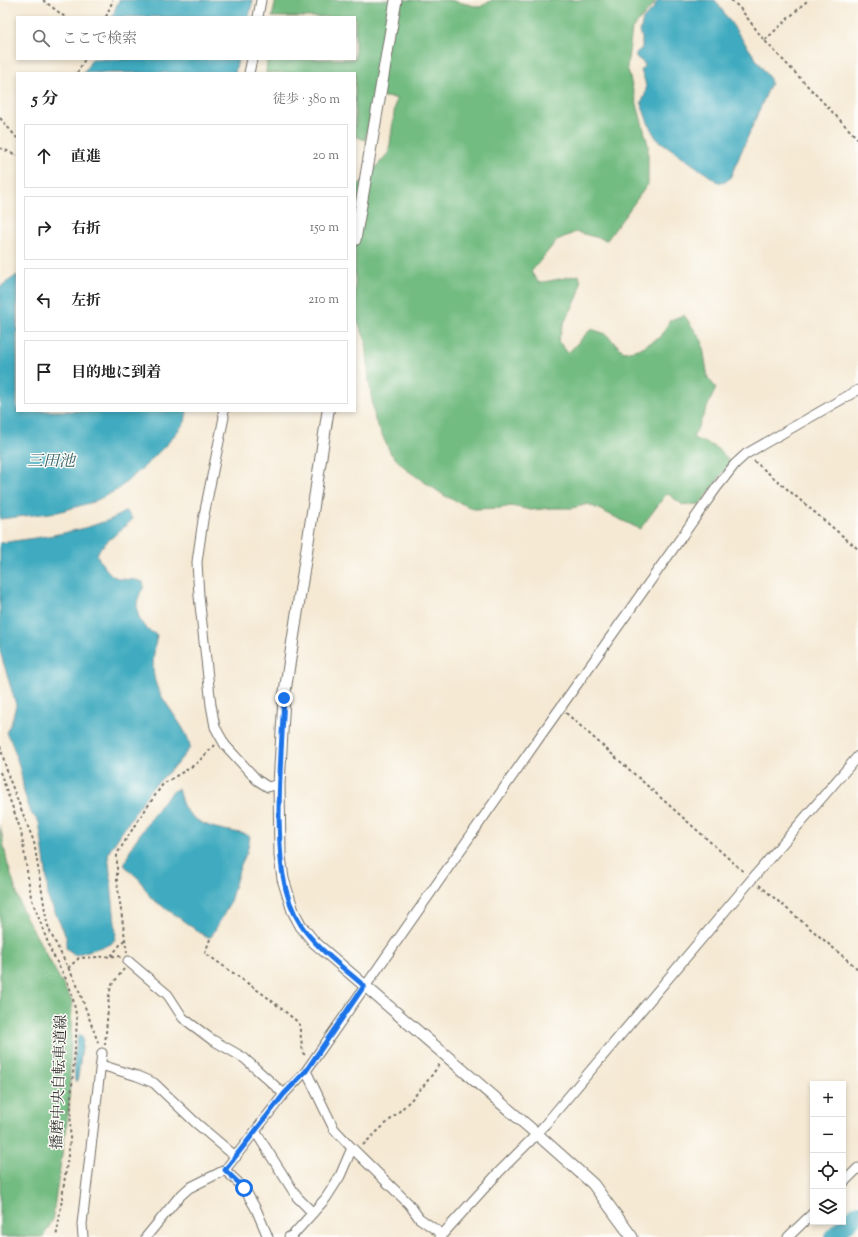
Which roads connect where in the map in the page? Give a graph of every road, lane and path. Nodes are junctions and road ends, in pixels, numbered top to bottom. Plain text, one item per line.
1 (43, 0) edge
2 (113, 0) edge
3 (261, 0) edge
4 (396, 0) edge
5 (731, 0) edge
6 (808, 0) edge
7 (64, 16) edge
8 (106, 16) edge
9 (258, 16) edge
10 (764, 40) junction
11 (84, 60) edge
12 (252, 60) edge
13 (77, 72) edge
14 (249, 72) edge
15 (0, 118) edge
16 (16, 137) edge
17 (858, 139) edge
18 (0, 148) edge
19 (16, 155) edge
20 (356, 234) edge
21 (858, 390) edge
22 (223, 412) edge
23 (328, 412) edge
24 (746, 454) junction
25 (858, 549) edge
26 (561, 709) junction
27 (221, 738) junction
28 (0, 746) edge
29 (858, 756) edge
30 (0, 772) edge
31 (279, 784) junction
32 (752, 879) junction
33 (210, 939) dead end
34 (124, 940) junction
35 (111, 956) junction
36 (128, 962) junction
37 (68, 968) junction
38 (858, 969) edge
39 (364, 986) junction
40 (102, 1053) junction
41 (445, 1055) junction
42 (101, 1065) junction
43 (309, 1067) junction
44 (284, 1094) junction
45 (255, 1131) junction
46 (537, 1134) junction
47 (354, 1150) junction
48 (236, 1157) junction
49 (858, 1168) edge
50 (225, 1170) junction
51 (846, 1180) edge
52 (313, 1213) junction
53 (810, 1216) edge
54 (441, 1235) edge
55 (56, 1237) edge
56 (83, 1237) edge
57 (146, 1237) edge
58 (268, 1237) edge
59 (289, 1237) edge
60 (632, 1237) edge
61 (788, 1237) edge

1 - 7 path
2 - 8 path
3 - 9 street
4 - 20 street
5 - 10 path
6 - 10 path
10 - 17 path
11 - 13 path
12 - 14 street
15 - 16 path
18 - 19 path
21 - 24 street
22 - 27 street
23 - 31 street
24 - 25 path
24 - 26 street
26 - 32 path
26 - 39 street
27 - 31 street
27 - 34 path
28 - 37 path
29 - 32 street
30 - 55 path, 播磨中央自転車道線
31 - 39 street
32 - 38 path
32 - 46 street
33 - 43 path
34 - 35 path
34 - 36 path
35 - 36 path
35 - 37 path
36 - 40 path
36 - 44 street
37 - 40 path
39 - 41 street
39 - 43 street
40 - 42 street
41 - 46 street
41 - 47 path
42 - 48 street
42 - 56 street
43 - 44 street
43 - 47 street
44 - 45 street
45 - 48 street
45 - 52 street
46 - 54 street
46 - 60 street
47 - 52 street
47 - 54 street
48 - 50 street
49 - 51 street
50 - 57 street
50 - 58 street
52 - 59 street
53 - 61 street

